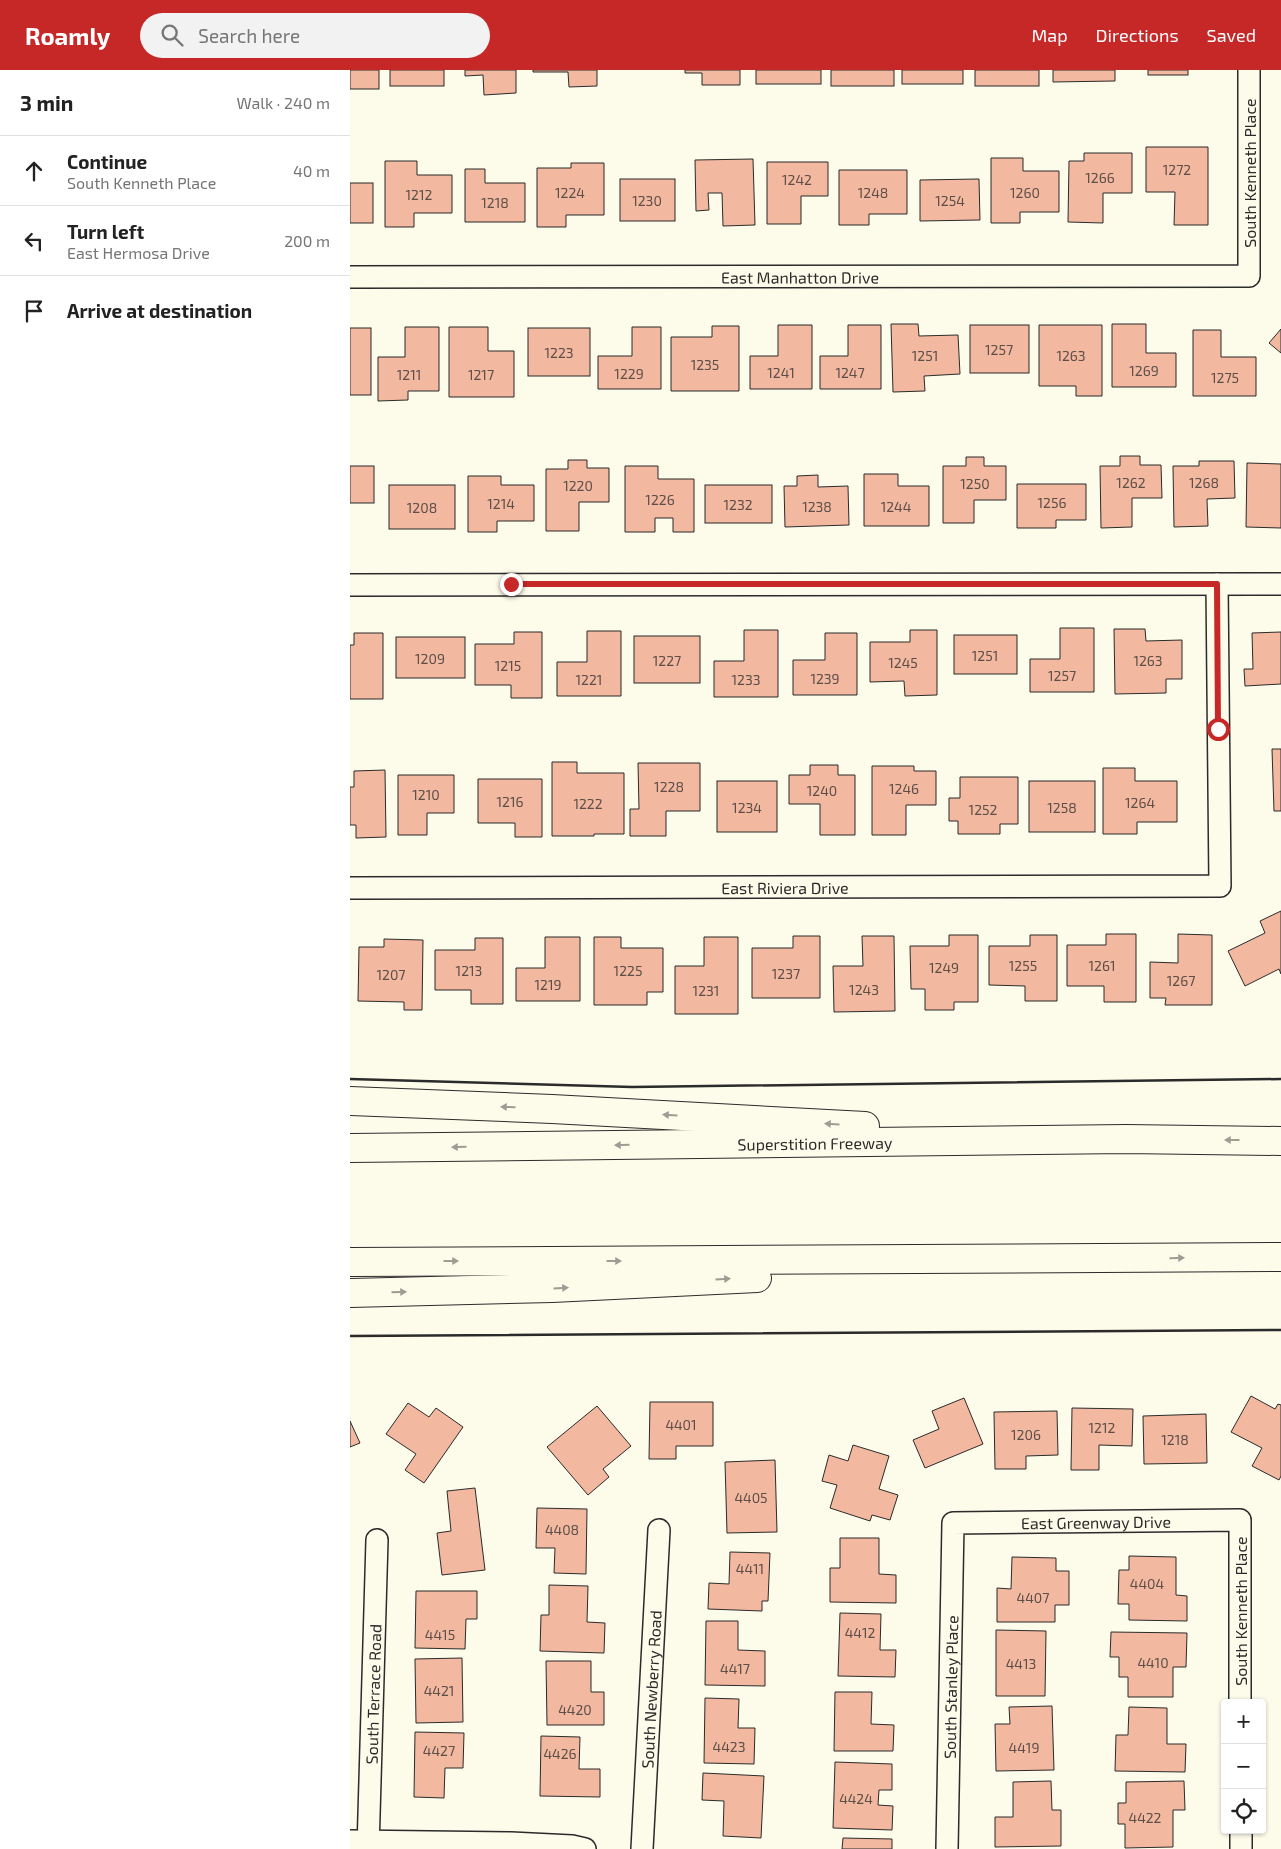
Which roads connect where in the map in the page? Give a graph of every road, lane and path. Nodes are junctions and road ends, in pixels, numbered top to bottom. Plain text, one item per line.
1 (1249, 70) edge
2 (1249, 276) joint
3 (350, 277) edge
4 (1217, 584) junction
5 (1281, 584) edge
6 (350, 585) edge
7 (350, 888) edge
8 (350, 1102) edge
9 (1126, 1140) junction
10 (1281, 1141) edge
11 (350, 1148) edge
12 (1281, 1257) edge
13 (1128, 1259) junction
14 (350, 1262) edge
15 (350, 1293) edge
16 (1240, 1520) joint
17 (953, 1523) joint
18 (659, 1530) dead end
19 (376, 1540) dead end
20 (1240, 1699) edge
21 (1241, 1834) edge
22 (362, 1844) edge
23 (586, 1849) edge
24 (642, 1849) edge
25 (947, 1849) edge
26 (1241, 1849) edge

1 - 2 street, South Kenneth Place
2 - 3 street, East Manhatton Drive
4 - 5 street
4 - 6 street
4 - 7 street, East Riviera Drive
9 -> 8 highway
10 -> 9 highway, Superstition Freeway
9 -> 11 highway, Superstition Freeway
13 -> 12 highway
14 -> 13 highway
15 -> 13 highway
16 - 17 street, East Greenway Drive
16 - 20 street, South Kenneth Place
17 - 25 street, South Stanley Place
18 - 24 street, South Newberry Road
19 - 22 street, South Terrace Road
21 - 26 street
22 - 23 street

